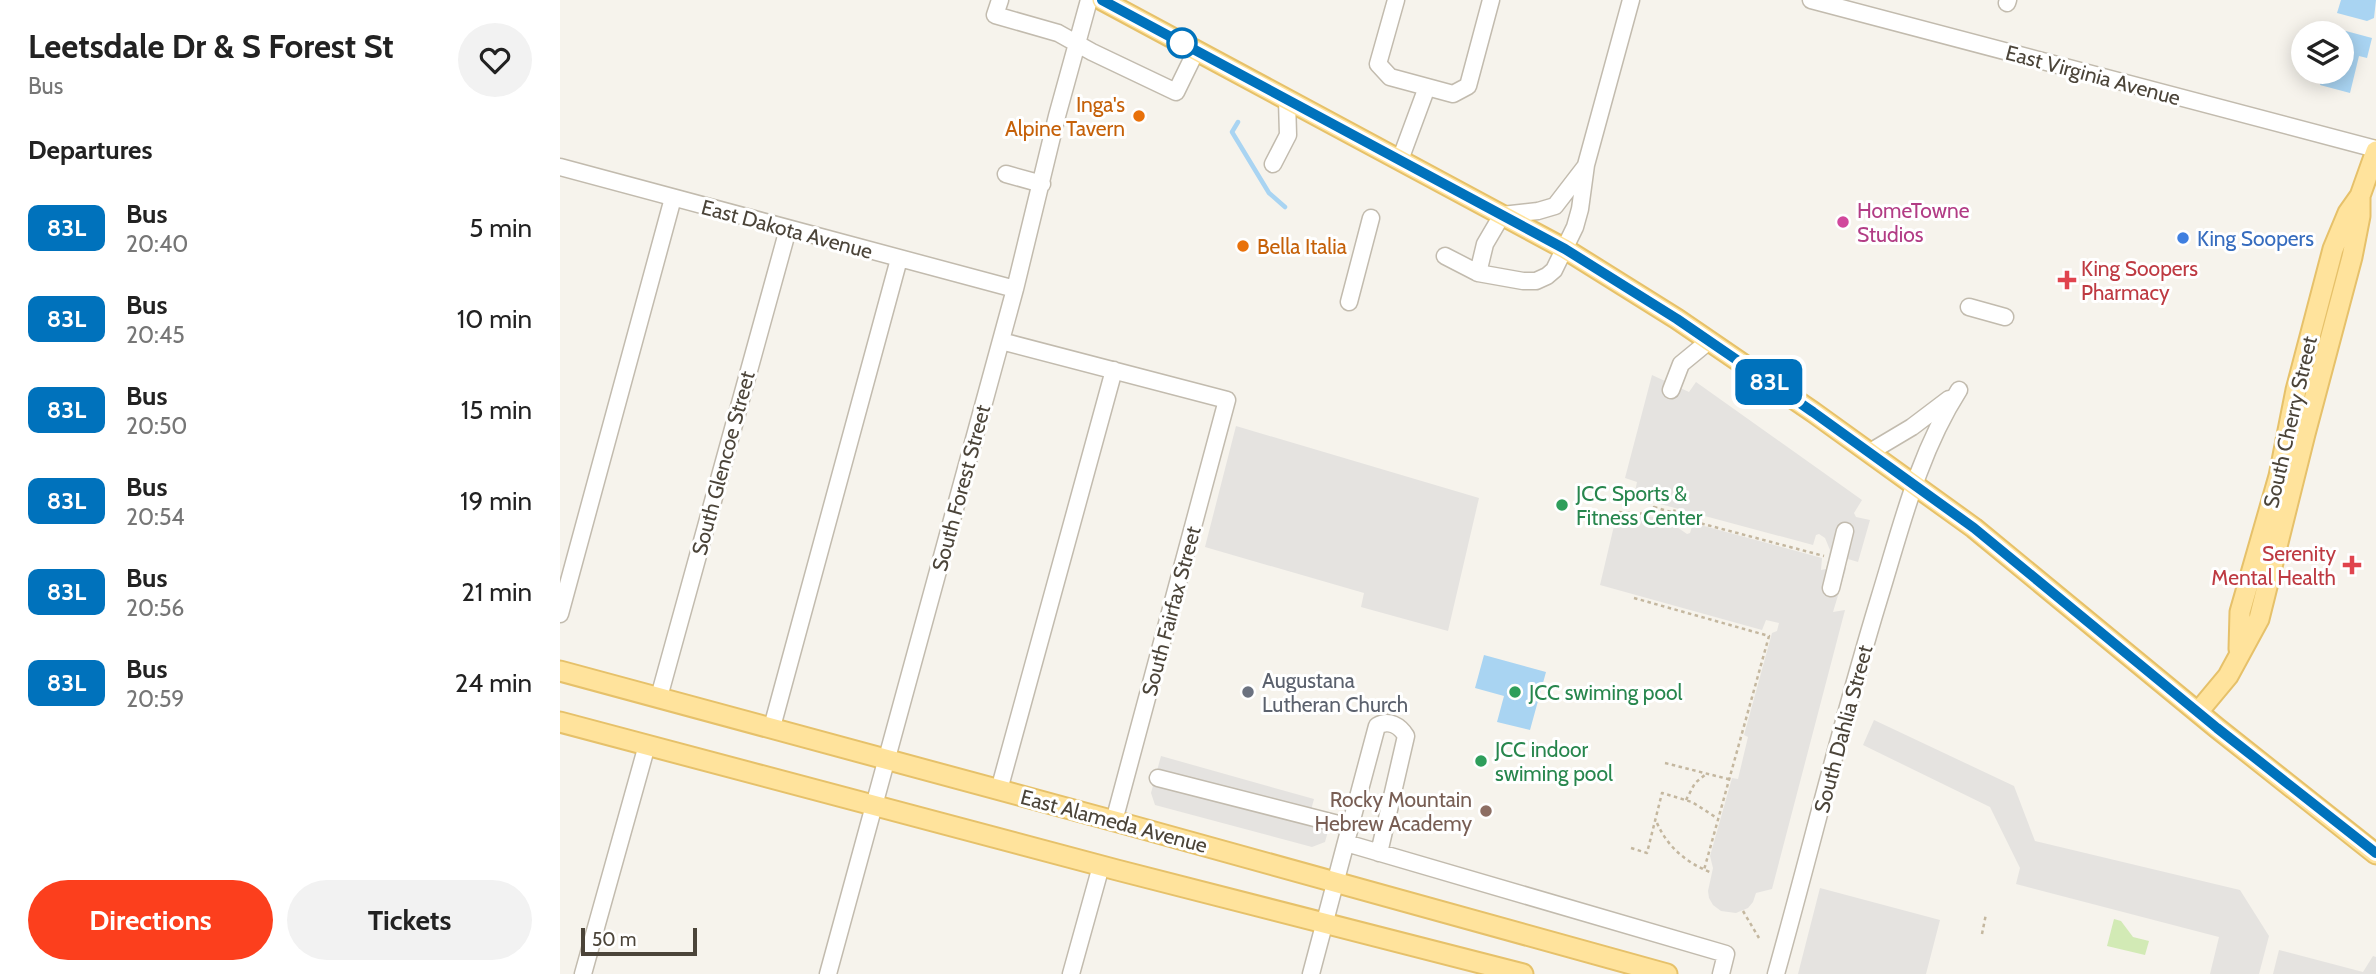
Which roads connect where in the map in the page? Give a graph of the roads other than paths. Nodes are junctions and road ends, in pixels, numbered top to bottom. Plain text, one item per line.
1 (1000, 0) edge
2 (1089, 0) edge
3 (1102, 0) edge
4 (1396, 0) edge
5 (1491, 0) edge
6 (1631, 0) edge
7 (1817, 1) edge
8 (1077, 43) junction
9 (1196, 51) junction
10 (1427, 87) junction
11 (1287, 100) junction
12 (2376, 150) edge
13 (1400, 160) junction
14 (1273, 164) dead end
15 (1586, 165) junction
16 (560, 168) edge
17 (1006, 174) dead end
18 (1042, 184) junction
19 (673, 198) junction
20 (1502, 215) junction
21 (1371, 218) dead end
22 (788, 229) junction
23 (1565, 249) junction
24 (1445, 256) dead end
25 (898, 259) junction
26 (1478, 273) junction
27 (1015, 289) junction
28 (1349, 302) dead end
29 (1969, 307) dead end
30 (2005, 317) dead end
31 (1001, 341) junction
32 (1709, 341) junction
33 (1114, 370) junction
34 (1671, 390) dead end
35 (1870, 452) junction
36 (1915, 485) junction
37 (1845, 531) dead end
38 (1831, 588) dead end
39 (560, 614) edge
40 (560, 671) edge
41 (659, 697) junction
42 (2198, 712) junction
43 (560, 722) edge
44 (772, 727) junction
45 (646, 744) junction
46 (887, 759) junction
47 (1158, 778) dead end
48 (999, 790) junction
49 (874, 804) junction
50 (1114, 821) junction
51 (1348, 835) junction
52 (1380, 853) junction
53 (2376, 853) edge
54 (1101, 866) junction
55 (1336, 882) junction
56 (1325, 923) junction
57 (583, 974) edge
58 (828, 974) edge
59 (1071, 974) edge
60 (1311, 974) edge
61 (1523, 974) edge
62 (1667, 974) edge
63 (1721, 974) edge
64 (1776, 974) edge

1 - 8 street
2 - 8 street, South Forest Street
3 - 9 main road
4 - 10 street
5 - 10 street
6 - 15 street
7 - 12 street, East Virginia Avenue
8 - 9 street
8 - 18 street, South Forest Street
9 - 11 main road
10 - 13 street
11 - 13 main road
11 - 14 street
12 - 42 main road, South Cherry Street
13 - 20 main road
15 - 20 street
15 - 23 street
16 - 19 street, East Dakota Avenue
17 - 18 street
18 - 27 street, South Forest Street
19 - 22 street, East Dakota Avenue
19 - 39 street
20 - 23 main road
20 - 26 street
21 - 28 street
22 - 25 street, East Dakota Avenue
22 - 41 street, South Glencoe Street
23 - 26 street
23 - 32 main road
24 - 26 street
25 - 27 street, East Dakota Avenue
25 - 44 street
27 - 31 street, South Forest Street
29 - 30 street
31 - 33 street
31 - 46 street, South Forest Street
32 - 34 street
32 - 35 main road
33 - 48 street
33 - 50 street, South Fairfax Street
35 - 36 main road
35 - 36 street, South Dahlia Street
36 - 42 main road
36 - 64 street, South Dahlia Street
37 - 38 street
40 - 41 main road, East Alameda Avenue
41 - 44 main road, East Alameda Avenue
42 - 53 main road
43 - 45 main road
44 - 46 main road, East Alameda Avenue
45 - 49 main road
45 - 57 street
46 - 48 main road, East Alameda Avenue
46 - 49 street, South Forest Street
47 - 51 street
48 - 50 main road, East Alameda Avenue
49 - 54 main road
49 - 58 street, South Forest Street
50 - 55 main road, East Alameda Avenue
51 - 52 street
51 - 52 street
51 - 55 street
52 - 63 street
54 - 56 main road
54 - 59 street
55 - 56 street
55 - 62 main road, East Alameda Avenue
56 - 60 street
56 - 61 main road

